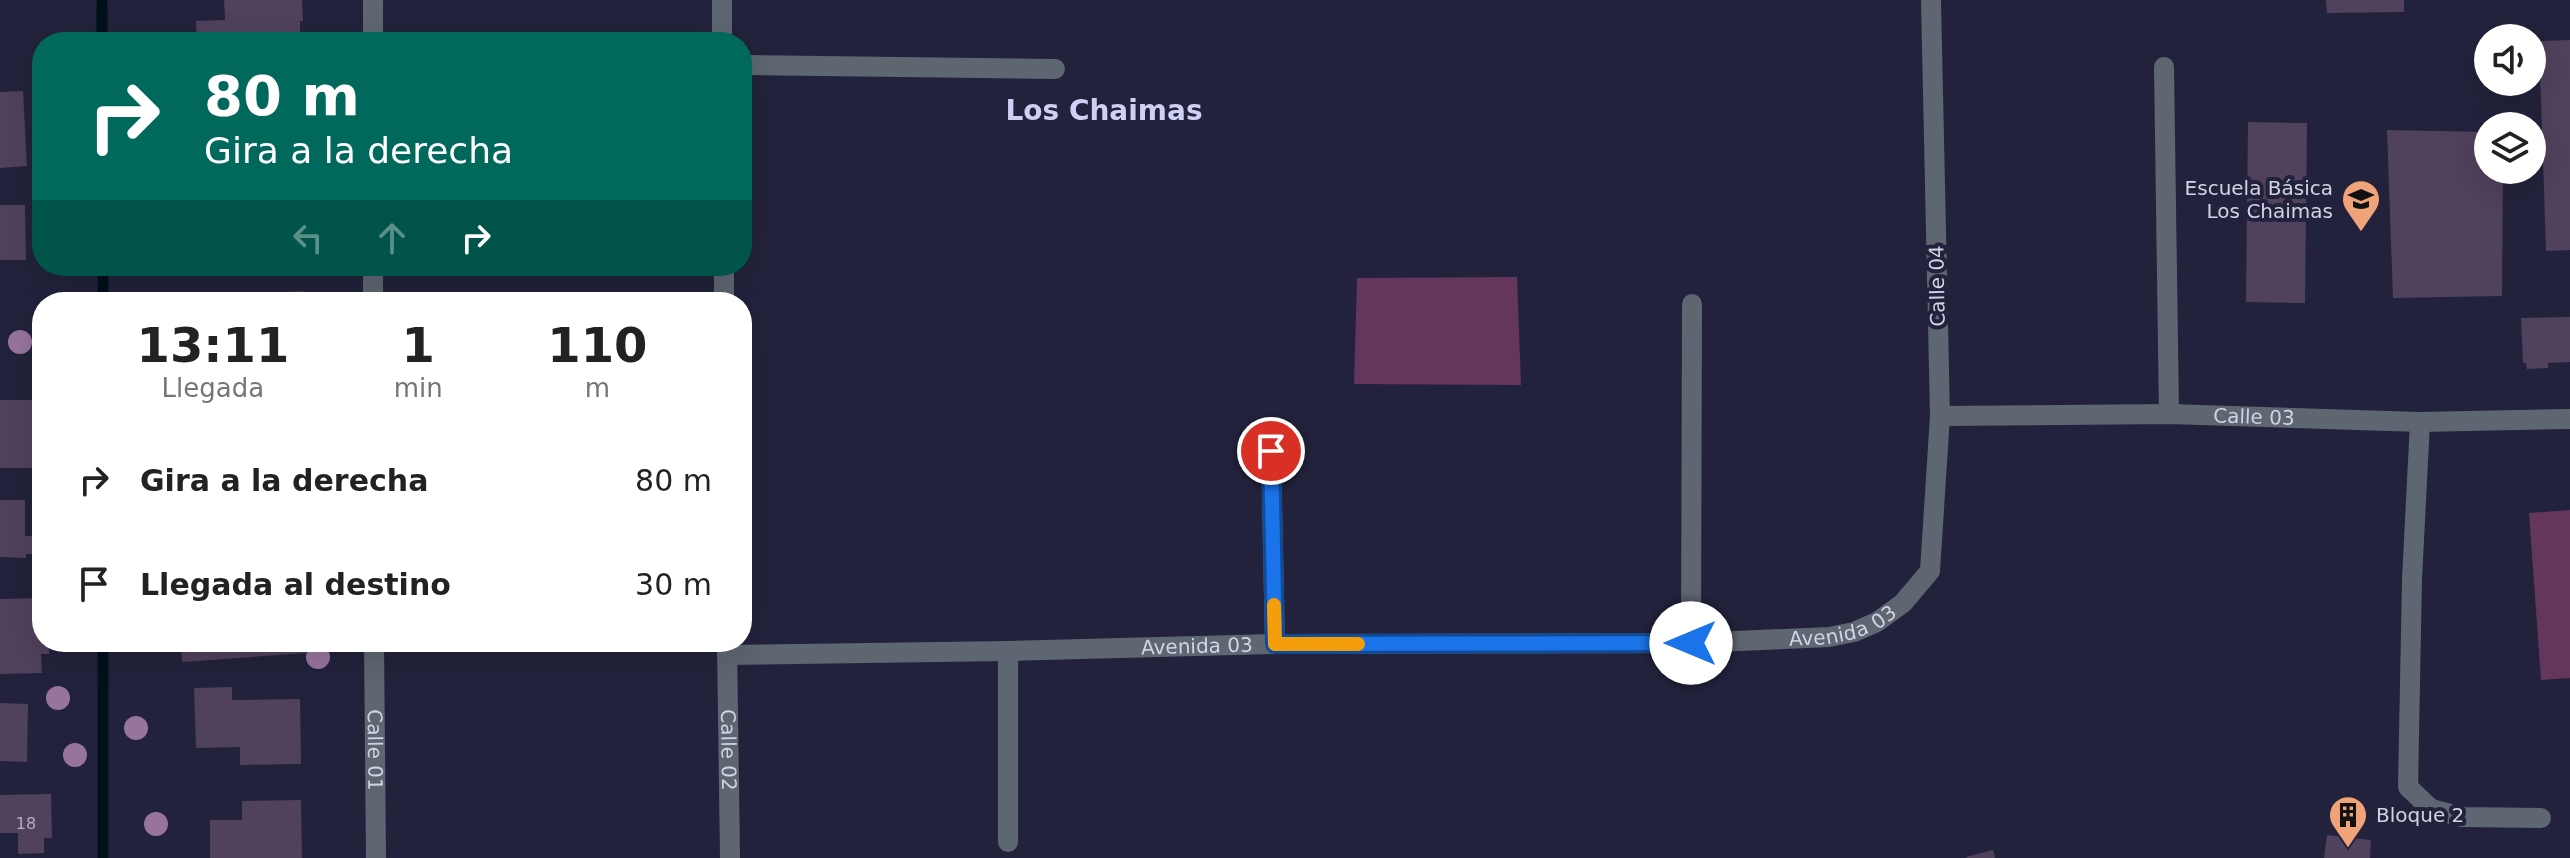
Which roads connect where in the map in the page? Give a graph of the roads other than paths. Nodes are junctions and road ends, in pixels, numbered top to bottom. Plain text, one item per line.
1 (373, 0) edge
2 (722, 0) edge
3 (1931, 0) edge
4 (373, 32) edge
5 (722, 32) edge
6 (752, 65) edge
7 (2164, 67) dead end
8 (1055, 69) dead end
9 (1692, 304) dead end
10 (2169, 414) junction
11 (1940, 416) junction
12 (2570, 419) edge
13 (2420, 422) junction
14 (1271, 451) dead end
15 (1930, 571) joint
16 (1691, 643) junction
17 (1275, 644) junction
18 (752, 648) edge
19 (1008, 651) junction
20 (374, 652) edge
21 (727, 652) edge
22 (2541, 818) dead end
23 (1008, 842) dead end
24 (376, 858) edge
25 (730, 858) edge

1 - 4 street
2 - 5 street
3 - 11 street, Calle 04
6 - 8 street
7 - 10 street
9 - 16 street
10 - 11 street, Calle 03
10 - 13 street, Calle 03
11 - 15 street, Calle 04
12 - 13 street, Calle 03
13 - 22 street
14 - 17 street
15 - 16 street, Avenida 03
16 - 17 street, Avenida 03
17 - 19 street, Avenida 03
18 - 19 street, Avenida 03
19 - 23 street
20 - 24 street, Calle 01
21 - 25 street, Calle 02

